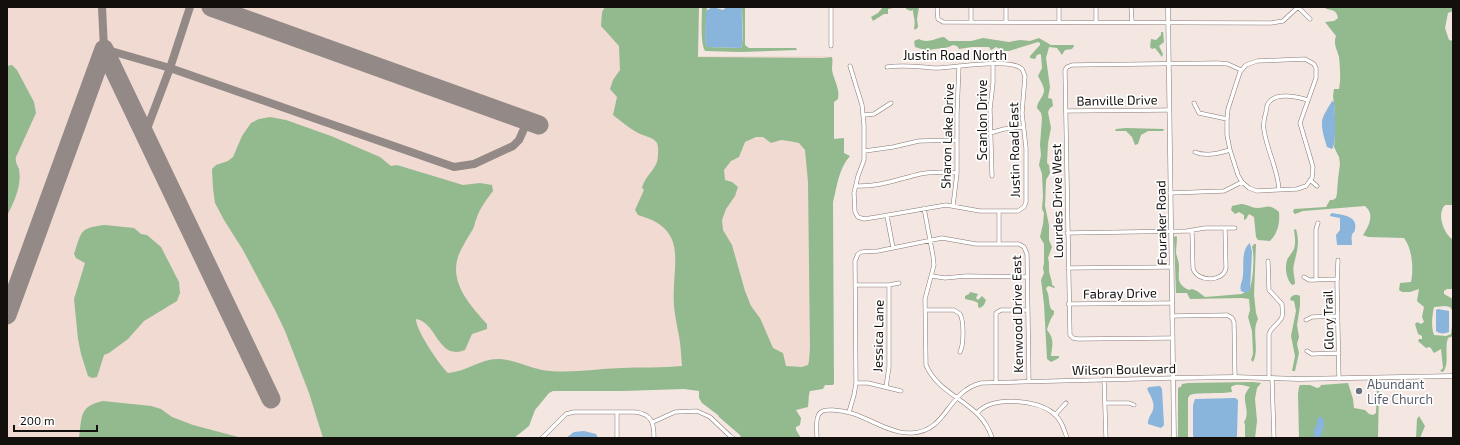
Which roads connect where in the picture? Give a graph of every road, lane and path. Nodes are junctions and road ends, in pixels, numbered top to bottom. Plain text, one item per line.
1 (831, 7) edge
2 (937, 7) edge
3 (972, 7) edge
4 (1006, 7) edge
5 (1059, 7) edge
6 (1096, 7) edge
7 (1131, 7) edge
8 (1168, 7) edge
9 (1298, 7) edge
10 (1310, 19) dead end
11 (971, 22) junction
12 (1006, 22) junction
13 (1059, 22) junction
14 (1096, 22) junction
15 (1132, 22) junction
16 (1168, 23) junction
17 (831, 46) dead end
18 (1169, 63) junction
19 (993, 64) junction
20 (850, 66) dead end
21 (959, 66) junction
22 (887, 67) dead end
23 (1022, 69) joint
24 (1241, 70) junction
25 (1308, 100) junction
26 (891, 103) dead end
27 (1194, 103) dead end
28 (1169, 110) junction
29 (1066, 111) junction
30 (864, 115) junction
31 (1227, 119) junction
32 (1024, 126) junction
33 (990, 133) junction
34 (958, 140) junction
35 (1230, 150) junction
36 (865, 151) junction
37 (1195, 152) dead end
38 (958, 173) junction
39 (992, 176) dead end
40 (1310, 180) junction
41 (1242, 182) junction
42 (856, 186) junction
43 (1316, 186) dead end
44 (1279, 190) junction
45 (1170, 193) junction
46 (953, 206) junction
47 (924, 208) junction
48 (999, 211) junction
49 (886, 216) junction
50 (1318, 223) dead end
51 (1225, 228) junction
52 (1235, 228) dead end
53 (1171, 231) junction
54 (1192, 231) junction
55 (1067, 233) junction
56 (930, 240) junction
57 (999, 244) junction
58 (893, 248) junction
59 (1338, 260) dead end
60 (1268, 261) dead end
61 (1171, 267) junction
62 (1068, 268) junction
63 (932, 276) junction
64 (1027, 277) junction
65 (1304, 277) dead end
66 (1316, 280) junction
67 (1337, 280) junction
68 (900, 283) dead end
69 (855, 284) junction
70 (889, 285) junction
71 (1172, 303) junction
72 (1068, 304) junction
73 (925, 310) junction
74 (1028, 310) junction
75 (1172, 316) junction
76 (1338, 316) junction
77 (1306, 320) dead end
78 (1172, 338) junction
79 (1307, 351) dead end
80 (960, 352) dead end
81 (1339, 353) junction
82 (1453, 376) edge
83 (1173, 378) junction
84 (1235, 378) junction
85 (1271, 378) junction
86 (1340, 379) junction
87 (1104, 380) junction
88 (1029, 381) junction
89 (856, 382) junction
90 (996, 382) junction
91 (886, 387) junction
92 (901, 391) dead end
93 (956, 397) junction
94 (1066, 402) dead end
95 (1105, 403) junction
96 (1134, 405) dead end
97 (617, 412) junction
98 (849, 412) junction
99 (977, 412) junction
100 (1055, 415) junction
101 (653, 422) junction
102 (542, 438) edge
103 (618, 438) edge
104 (654, 438) edge
105 (733, 438) edge
106 (817, 438) edge
107 (992, 438) edge
108 (1067, 438) edge
109 (1106, 438) edge
110 (1174, 438) edge
111 (1274, 438) edge

1 - 17 street
2 - 11 street
3 - 11 street
4 - 12 street
5 - 13 street
6 - 14 street
7 - 15 street
8 - 16 main road, Fouraker Road
9 - 10 street
9 - 16 street
11 - 12 street
12 - 13 street
13 - 14 street
14 - 15 street
15 - 16 street
16 - 18 main road, Fouraker Road
18 - 24 street
18 - 28 main road, Fouraker Road
18 - 29 street, Lourdes Drive West
19 - 21 street, Justin Road North
19 - 23 street, Justin Road North
19 - 33 street, Scanlon Drive
20 - 30 street
21 - 22 street, Justin Road North
21 - 34 street, Sharon Lake Drive
23 - 32 street, Justin Road East
24 - 25 street
24 - 31 street
25 - 40 street
25 - 44 street
26 - 30 street
27 - 31 street
28 - 29 street, Banville Drive
28 - 45 main road, Fouraker Road
29 - 55 street, Lourdes Drive West
30 - 36 street
31 - 35 street
32 - 33 street
32 - 48 street, Justin Road East
33 - 39 street, Scanlon Drive
34 - 36 street
34 - 38 street, Sharon Lake Drive
35 - 37 street
35 - 41 street
36 - 42 street
38 - 42 street
38 - 46 street, Sharon Lake Drive
40 - 43 street
40 - 44 street
41 - 44 street
41 - 45 street
42 - 49 street
45 - 53 main road, Fouraker Road
46 - 47 street
46 - 48 street
47 - 49 street
47 - 56 street
48 - 57 street
49 - 58 street
50 - 66 street
51 - 52 street
51 - 54 street
51 - 54 street
53 - 54 street
53 - 55 street
53 - 61 main road, Fouraker Road
55 - 62 street, Lourdes Drive West
56 - 57 street
56 - 58 street
56 - 63 street
57 - 64 street, Kenwood Drive East
58 - 69 street
59 - 67 street, Glory Trail
60 - 85 street
61 - 62 street
61 - 71 main road, Fouraker Road
62 - 72 street, Lourdes Drive West
63 - 64 street
63 - 73 street
64 - 74 street, Kenwood Drive East
65 - 66 street
66 - 67 street
67 - 76 street, Glory Trail
68 - 70 street
69 - 70 street
69 - 89 street
70 - 91 street, Jessica Lane
71 - 72 street, Fabray Drive
71 - 75 main road, Fouraker Road
72 - 78 street, Lourdes Drive West
73 - 80 street
73 - 93 street
74 - 88 street, Kenwood Drive East
74 - 90 street
75 - 78 main road, Fouraker Road
75 - 84 street
76 - 77 street
76 - 81 street, Glory Trail
78 - 83 main road, Fouraker Road
79 - 81 street
81 - 86 street, Glory Trail
82 - 86 main road, Wilson Boulevard
83 - 84 main road, Wilson Boulevard
83 - 87 street, Wilson Boulevard
83 - 110 main road, Fouraker Road
84 - 85 main road, Wilson Boulevard
85 - 86 main road, Wilson Boulevard
85 - 111 street
87 - 88 street, Wilson Boulevard
87 - 95 street
88 - 90 street, Wilson Boulevard
89 - 91 street
89 - 98 street
90 - 93 street, Wilson Boulevard
91 - 92 street
93 - 98 street, Wilson Boulevard
93 - 99 street
94 - 100 street
95 - 96 street
95 - 109 street
97 - 101 street
97 - 102 street
97 - 103 street
98 - 106 street, Wilson Boulevard
99 - 100 street
99 - 107 street
100 - 108 street
101 - 104 street
101 - 105 street

